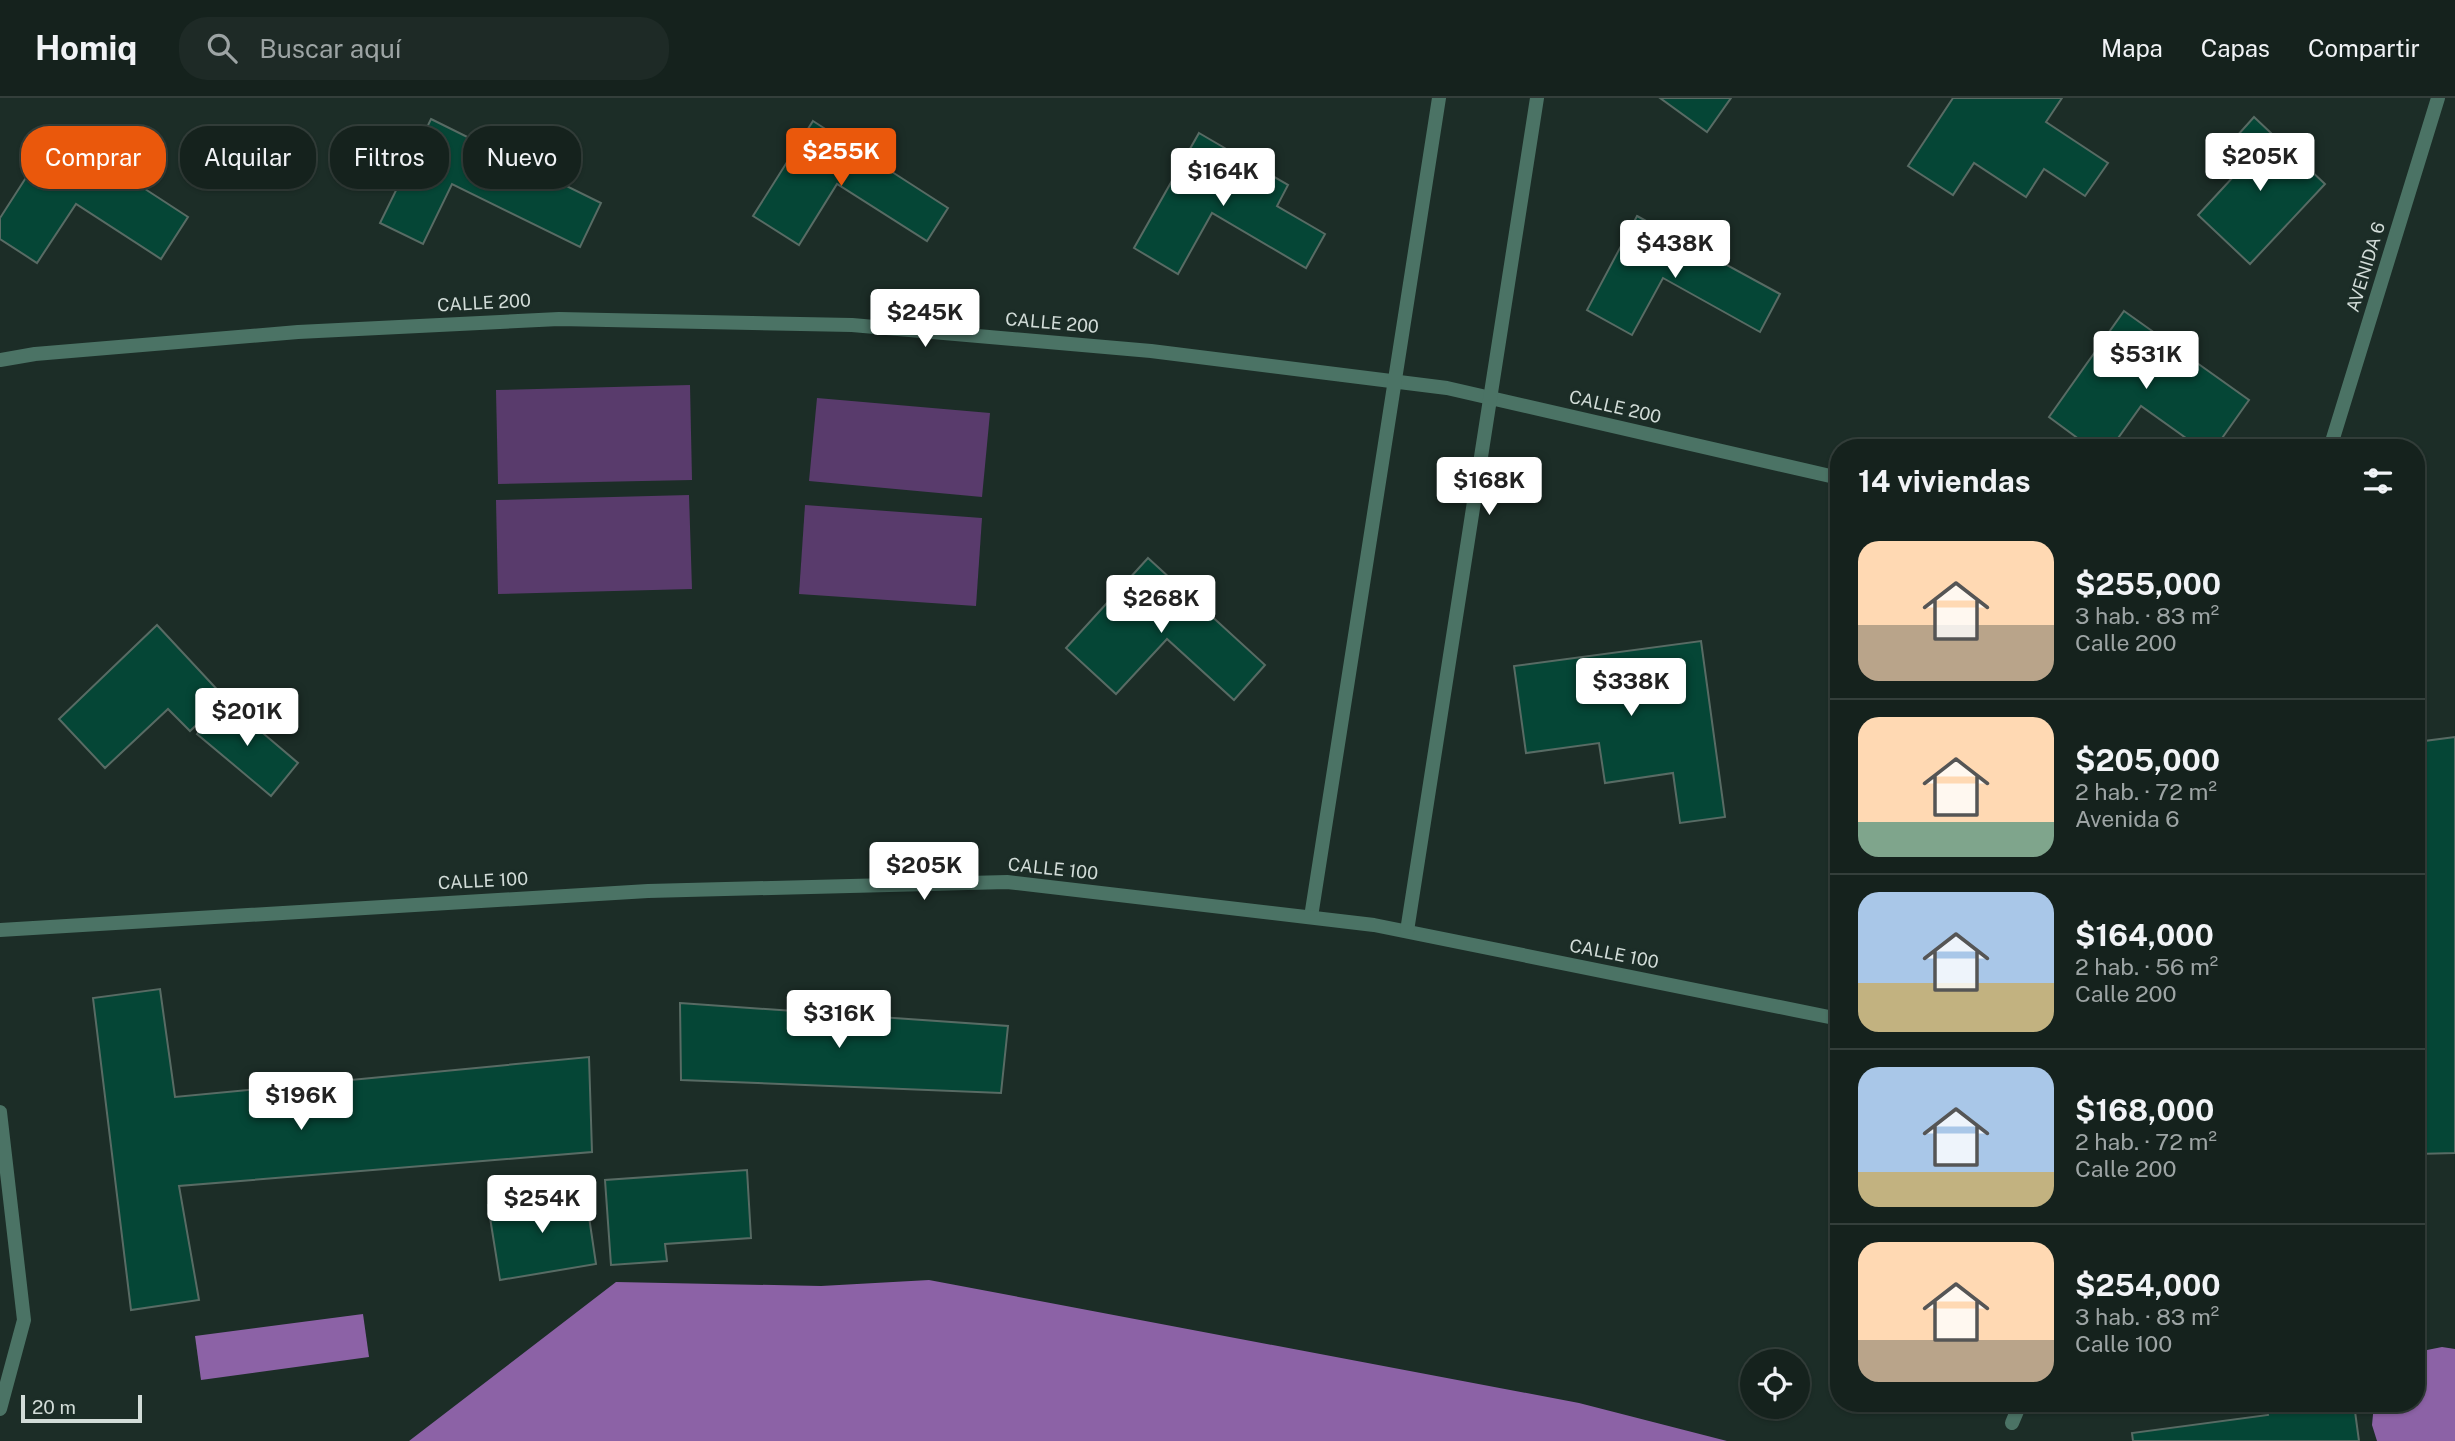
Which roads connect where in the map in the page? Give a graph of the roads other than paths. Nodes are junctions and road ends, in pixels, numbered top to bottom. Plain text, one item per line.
1 (1438, 98) edge
2 (1537, 98) edge
3 (2438, 98) edge
4 (0, 360) edge
5 (1394, 381) junction
6 (1490, 398) junction
7 (2333, 439) edge
8 (1830, 476) edge
9 (1311, 917) junction
10 (0, 930) edge
11 (1407, 932) junction
12 (1830, 1017) edge
13 (0, 1112) edge
14 (0, 1409) edge
15 (2017, 1412) edge
16 (2012, 1423) dead end

1 - 5 street
2 - 6 street
3 - 7 street, AVENIDA 6
4 - 5 street, CALLE 200
5 - 6 street, CALLE 200
5 - 9 street
6 - 8 street, CALLE 200
6 - 11 street
9 - 10 street, CALLE 100
9 - 11 street, CALLE 100
11 - 12 street, CALLE 100
13 - 14 street
15 - 16 street

